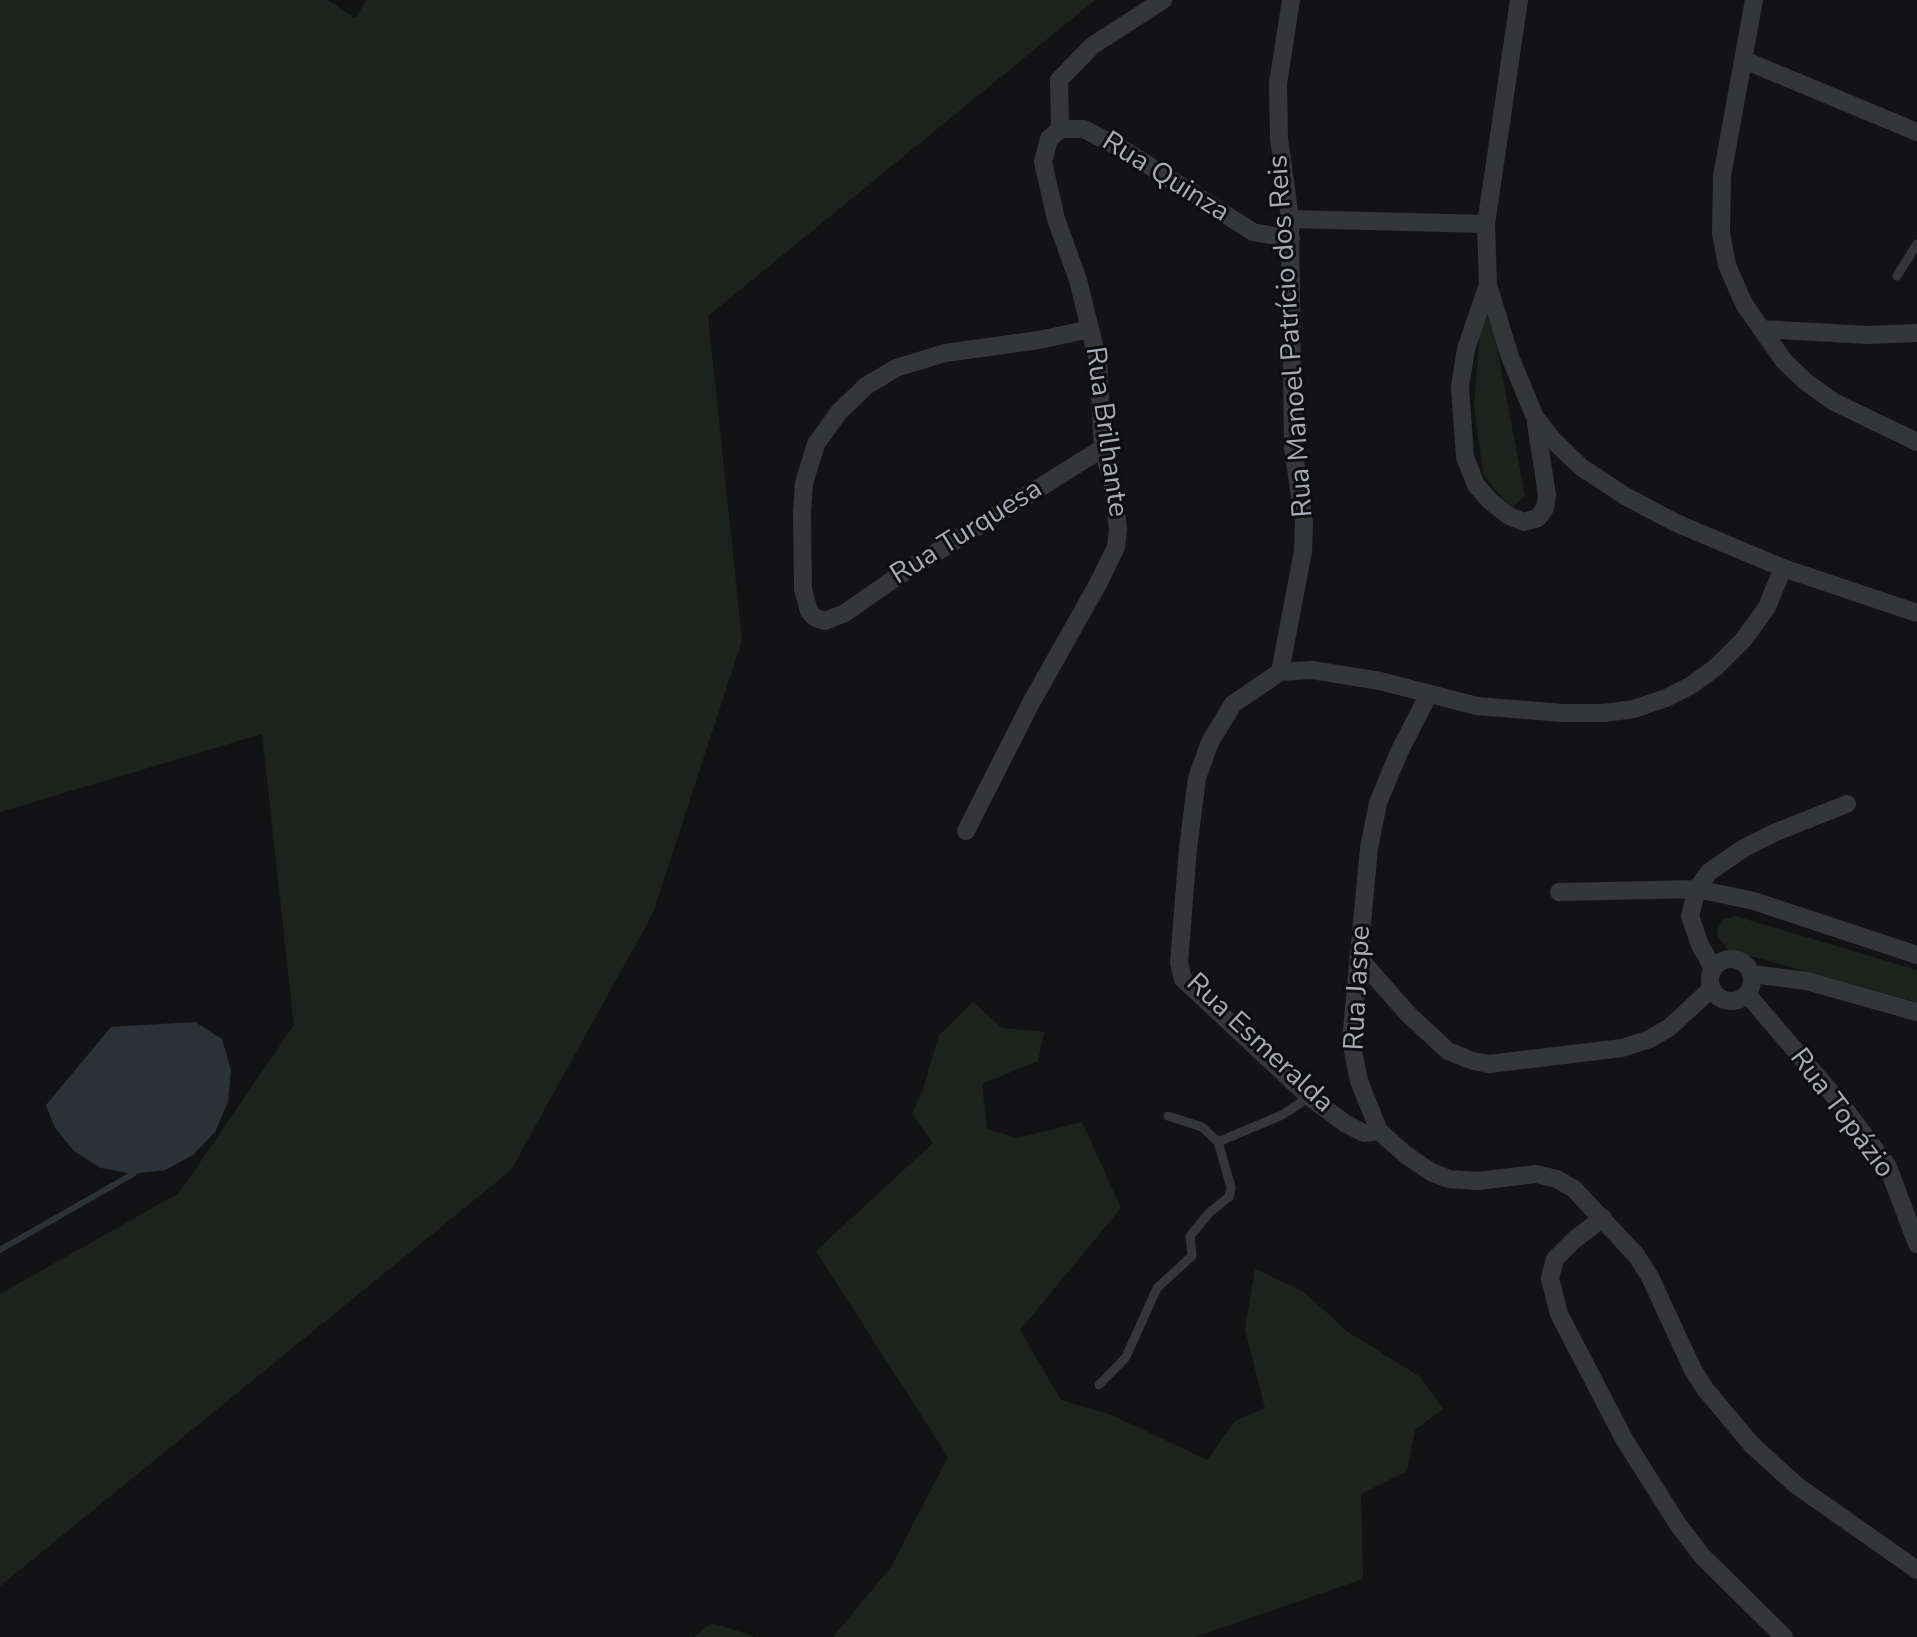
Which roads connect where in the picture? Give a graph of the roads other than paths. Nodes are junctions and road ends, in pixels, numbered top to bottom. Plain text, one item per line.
1 (1163, 0) edge
2 (1291, 0) edge
3 (1519, 0) edge
4 (1754, 0) edge
5 (1744, 60) junction
6 (1060, 129) junction
7 (1917, 132) edge
8 (1290, 219) junction
9 (1486, 224) junction
10 (1291, 239) junction
11 (1917, 244) edge
12 (1897, 276) dead end
13 (1488, 285) junction
14 (1090, 329) junction
15 (1761, 329) junction
16 (1917, 333) edge
17 (1535, 417) junction
18 (1917, 442) edge
19 (1103, 448) junction
20 (1783, 568) junction
21 (1917, 613) edge
22 (1280, 672) junction
23 (1429, 694) junction
24 (1847, 804) dead end
25 (966, 831) dead end
26 (1697, 889) junction
27 (1559, 892) dead end
28 (1917, 955) edge
29 (1358, 957) junction
30 (1713, 968) junction
31 (1752, 974) junction
32 (1711, 989) junction
33 (1747, 994) junction
34 (1917, 1012) edge
35 (1309, 1097) junction
36 (1168, 1116) dead end
37 (1379, 1131) junction
38 (1218, 1142) junction
39 (1603, 1218) junction
40 (1917, 1244) edge
41 (1099, 1385) dead end
42 (1917, 1570) edge
43 (1784, 1637) edge

1 - 6 street
2 - 8 street, Rua Manoel Patrício dos Reis
3 - 9 street
4 - 5 street
5 - 7 street
5 - 15 street
6 - 10 street, Rua Quinza
6 - 14 street, Rua Brilhante
8 - 9 street
8 - 10 street, Rua Manoel Patrício dos Reis
9 - 13 street
10 - 22 street, Rua Manoel Patrício dos Reis
11 - 12 lane
13 - 17 street
13 - 17 street
14 - 19 street, Rua Brilhante
14 - 19 street, Rua Turquesa
15 - 16 street
15 - 18 street
17 - 20 street
19 - 25 street, Rua Brilhante
20 - 21 street
20 - 23 street
22 - 23 street
22 - 35 street, Rua Esmeralda
23 - 29 street, Rua Jaspe
24 - 26 street
26 - 27 street
26 - 28 street
26 - 30 street
29 - 32 street
29 - 37 street, Rua Jaspe
30 - 31 street
30 - 32 street
31 - 33 street
31 - 34 street
32 - 33 street
33 - 40 street, Rua Topázio
35 - 37 street, Rua Esmeralda
35 - 38 lane
36 - 38 lane
37 - 39 street, Rua Jaspe
38 - 41 lane
39 - 42 street, Rua Jaspe
39 - 43 street

